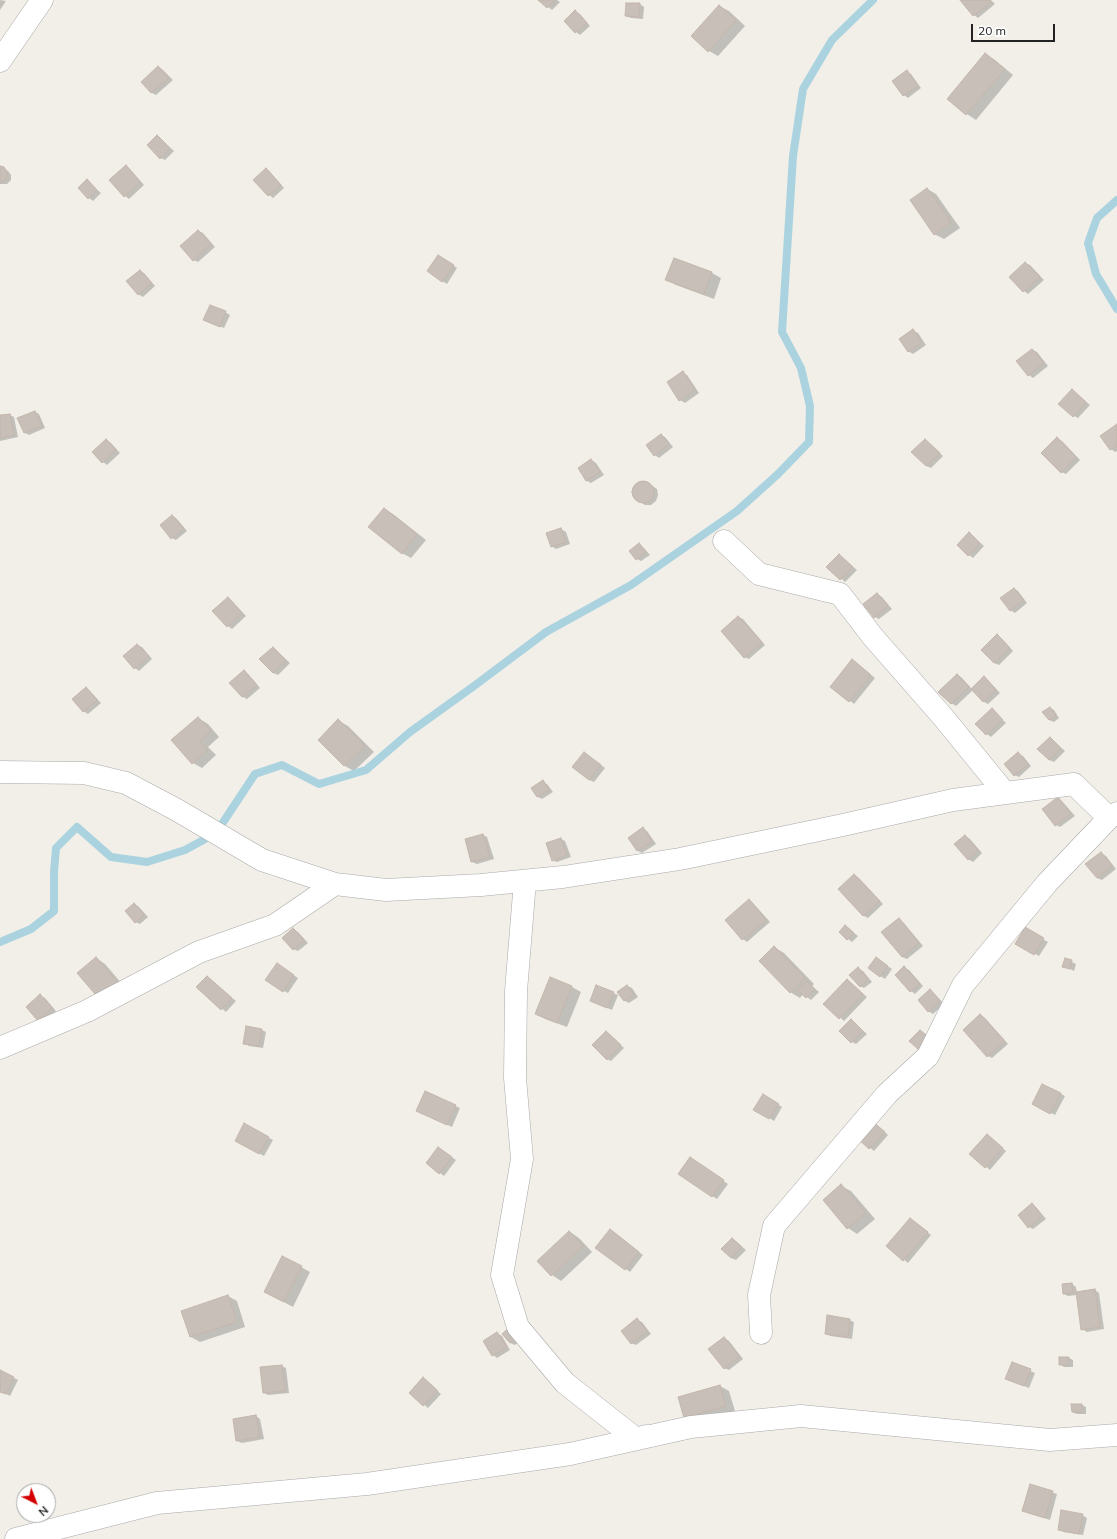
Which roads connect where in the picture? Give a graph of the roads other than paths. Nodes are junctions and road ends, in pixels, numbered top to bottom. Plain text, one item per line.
1 (42, 0) edge
2 (0, 61) edge
3 (724, 540) dead end
4 (0, 772) edge
5 (1005, 793) junction
6 (1113, 815) edge
7 (525, 880) junction
8 (335, 884) junction
9 (0, 1048) edge
10 (761, 1333) dead end
11 (691, 1427) junction
12 (1117, 1435) edge
13 (11, 1536) edge

1 - 2 street
3 - 5 street
4 - 8 street
5 - 6 street
5 - 7 street
6 - 10 street
7 - 8 street
7 - 11 street
8 - 9 street
11 - 12 street
11 - 13 street

